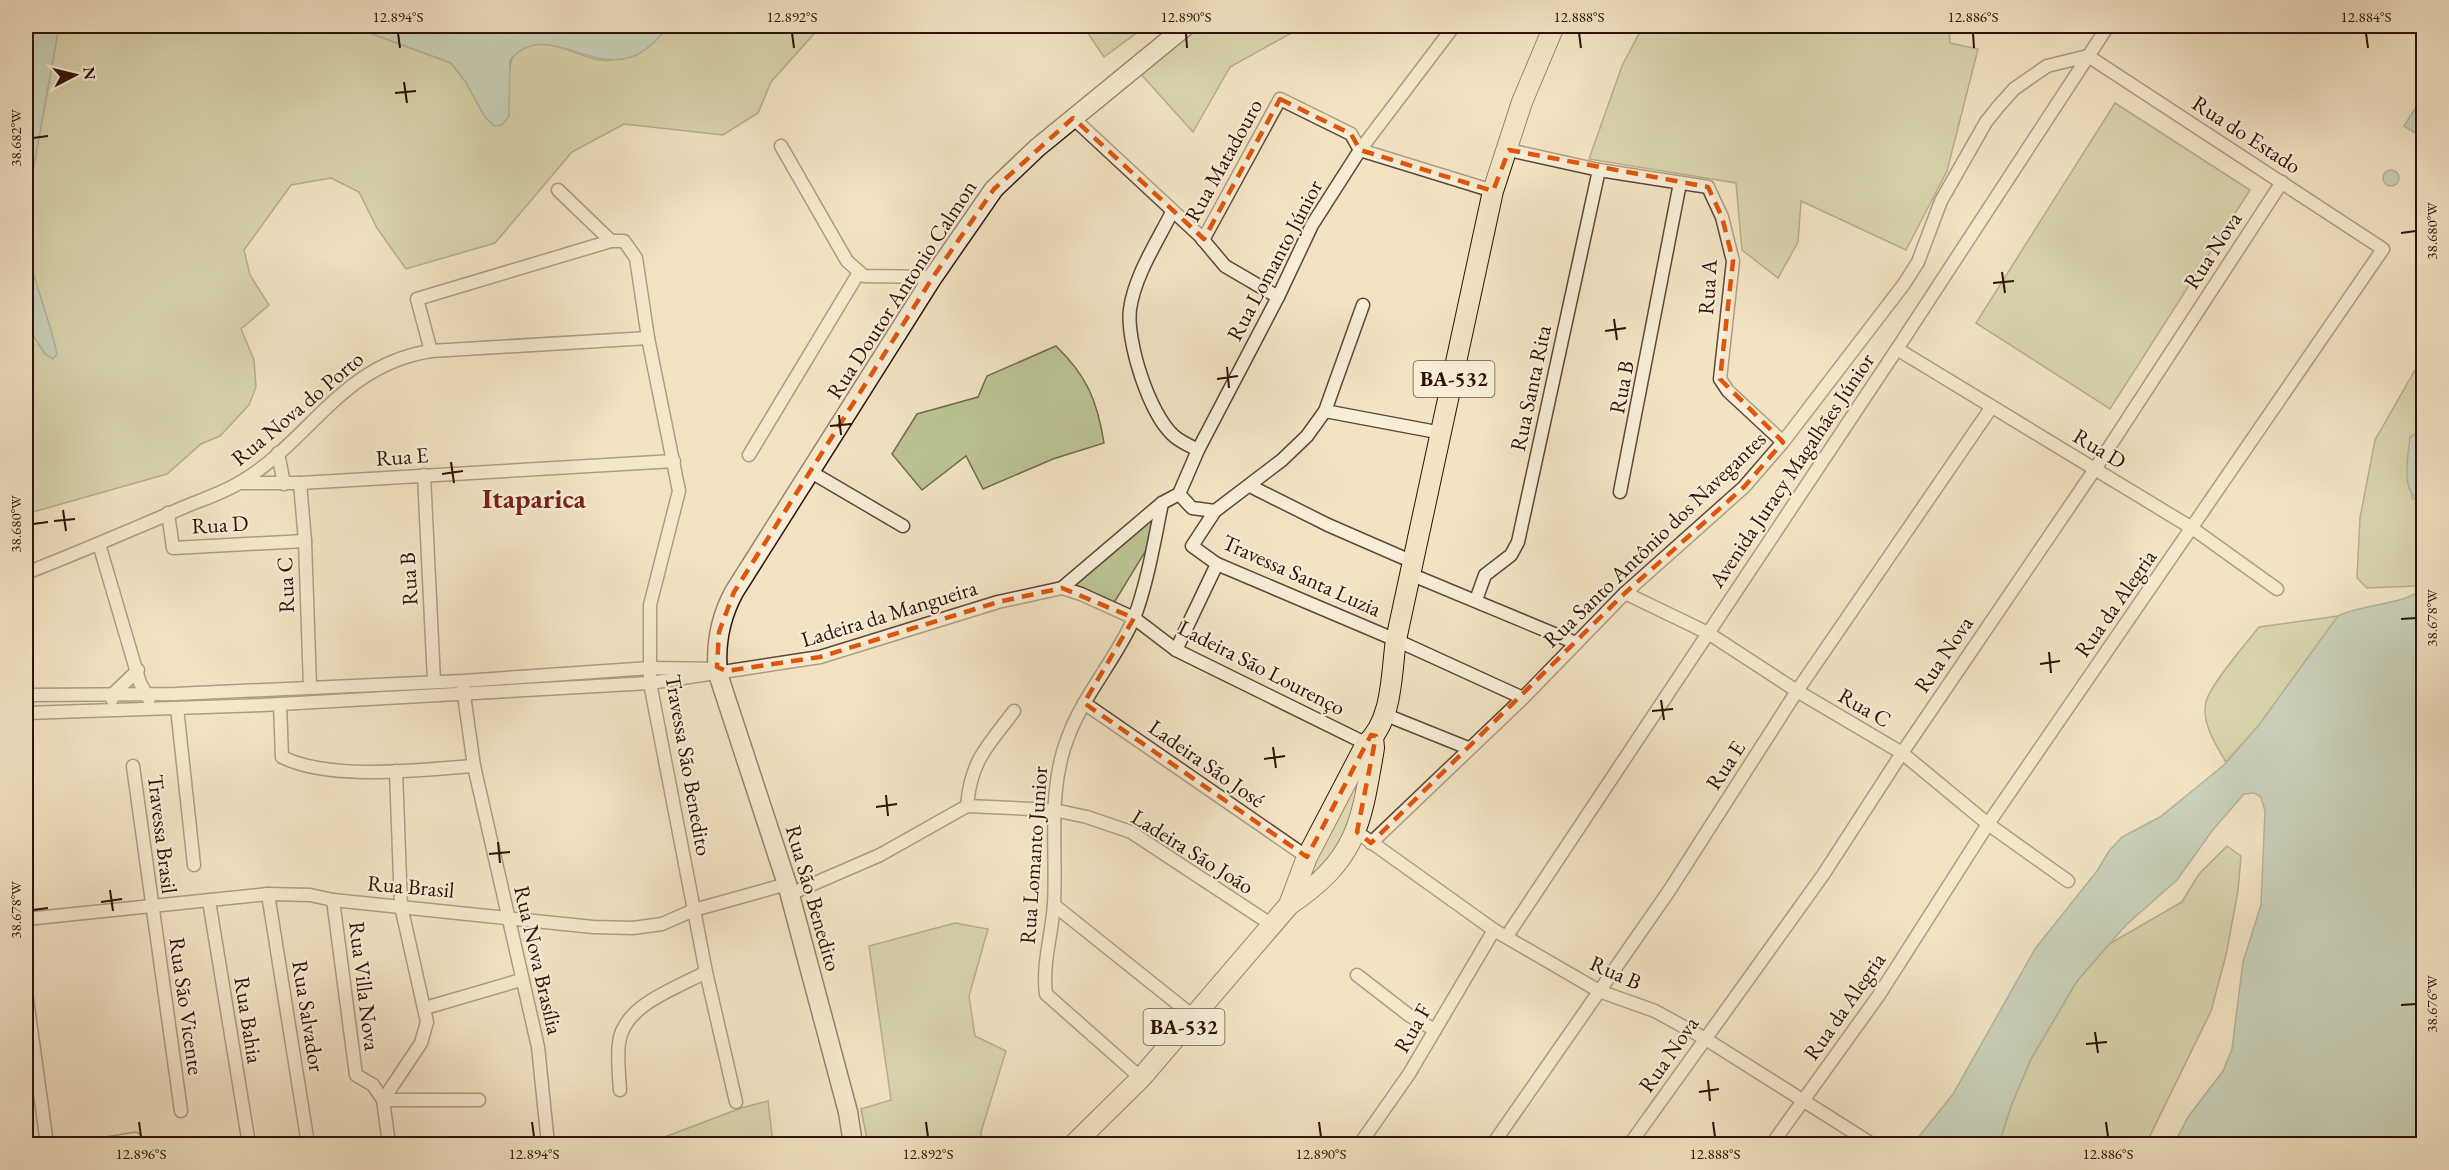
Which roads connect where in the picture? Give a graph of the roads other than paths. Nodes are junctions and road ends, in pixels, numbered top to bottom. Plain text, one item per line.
1 (1186, 26) edge
2 (1454, 26) edge
3 (1554, 26) edge
4 (2108, 26) edge
5 (2088, 56) junction
6 (1073, 118) junction
7 (781, 146) dead end
8 (1360, 150) junction
9 (1509, 150) junction
10 (1599, 170) junction
11 (2282, 182) junction
12 (1680, 183) junction
13 (558, 190) dead end
14 (1493, 191) junction
15 (1172, 212) junction
16 (1203, 240) junction
17 (611, 241) junction
18 (2384, 249) joint
19 (858, 273) junction
20 (933, 277) junction
21 (1278, 297) junction
22 (1363, 305) dead end
23 (648, 338) junction
24 (1897, 349) junction
25 (431, 351) junction
26 (1991, 408) junction
27 (1325, 411) junction
28 (1442, 434) junction
29 (1783, 442) junction
30 (1198, 450) junction
31 (278, 453) junction
32 (749, 455) dead end
33 (674, 461) junction
34 (2094, 469) junction
35 (812, 471) junction
36 (424, 475) junction
37 (240, 483) junction
38 (300, 483) junction
39 (284, 484) junction
40 (1250, 486) junction
41 (1620, 492) dead end
42 (1179, 494) junction
43 (1162, 503) junction
44 (1215, 511) junction
45 (168, 513) junction
46 (903, 526) dead end
47 (2192, 528) junction
48 (305, 541) junction
49 (99, 544) junction
50 (1217, 564) junction
51 (1411, 568) junction
52 (26, 573) edge
53 (1062, 588) junction
54 (2277, 589) dead end
55 (1625, 593) junction
56 (1476, 600) junction
57 (1134, 618) junction
58 (1708, 633) junction
59 (1396, 640) junction
60 (1576, 643) junction
61 (1176, 650) junction
62 (650, 668) junction
63 (138, 670) junction
64 (720, 671) junction
65 (434, 681) junction
66 (463, 681) junction
67 (651, 683) junction
68 (365, 685) junction
69 (310, 686) junction
70 (261, 689) junction
71 (1797, 691) junction
72 (464, 694) junction
73 (26, 695) edge
74 (112, 695) junction
75 (149, 695) junction
76 (1523, 698) junction
77 (366, 700) junction
78 (1083, 703) junction
79 (280, 704) junction
80 (262, 705) junction
81 (177, 708) junction
82 (150, 709) junction
83 (112, 710) junction
84 (1014, 711) dead end
85 (26, 712) edge
86 (1386, 715) junction
87 (1371, 743) junction
88 (1468, 748) junction
89 (1902, 753) junction
90 (133, 766) dead end
91 (474, 766) junction
92 (396, 771) junction
93 (967, 806) junction
94 (1054, 810) junction
95 (1988, 824) junction
96 (1364, 837) junction
97 (1307, 857) junction
98 (194, 865) dead end
99 (2068, 881) dead end
100 (789, 889) junction
101 (268, 894) junction
102 (333, 900) junction
103 (209, 901) junction
104 (1054, 905) junction
105 (1288, 905) junction
106 (401, 906) junction
107 (151, 907) junction
108 (694, 910) junction
109 (506, 916) junction
110 (26, 919) edge
111 (1272, 925) junction
112 (1494, 930) junction
113 (1508, 936) junction
114 (706, 972) junction
115 (1357, 975) dead end
116 (521, 980) junction
117 (1599, 991) junction
118 (26, 992) edge
119 (425, 1008) junction
120 (1193, 1016) junction
121 (1435, 1030) junction
122 (1704, 1038) junction
123 (1141, 1078) junction
124 (620, 1090) dead end
125 (383, 1100) junction
126 (479, 1100) dead end
127 (1802, 1101) junction
128 (736, 1102) dead end
129 (181, 1111) dead end
130 (135, 1139) dead end
131 (1866, 1143) edge
132 (47, 1144) edge
133 (105, 1144) edge
134 (249, 1144) edge
135 (308, 1144) edge
136 (388, 1144) edge
137 (548, 1144) edge
138 (854, 1144) edge
139 (1074, 1144) edge
140 (1360, 1144) edge
141 (1493, 1144) edge
142 (1630, 1144) edge
143 (1772, 1144) edge

1 - 6 street, Rua Doutor Antonio Calmon
2 - 8 street, Rua Lomanto Júnior
3 - 9 main road, BA-532
4 - 5 street, Avenida Juracy Magalhães Júnior
5 - 11 street, Rua do Estado
5 - 24 street, Avenida Juracy Magalhães Júnior
5 - 29 street, Rua Santo Antônio dos Navegantes
6 - 15 street
6 - 20 street, Rua Doutor Antonio Calmon
7 - 19 street
8 - 14 street
8 - 16 street, Rua Matadouro
8 - 21 street, Rua Lomanto Júnior
9 - 10 street, Rua A
9 - 14 main road, BA-532
10 - 12 street, Rua A
10 - 56 street, Rua Santa Rita
11 - 18 street, Rua do Estado
11 - 34 street, Rua Nova
12 - 29 street, Rua A
12 - 41 street, Rua B
13 - 17 street, Travessa São Benedito
14 - 28 main road, BA-532
15 - 16 street
15 - 30 street
16 - 21 street
17 - 23 street, Travessa São Benedito
17 - 25 street
18 - 47 street, Rua da Alegria
19 - 20 street
19 - 32 street
20 - 35 street, Rua Doutor Antonio Calmon
21 - 30 street, Rua Lomanto Júnior
22 - 27 street
23 - 25 street, Rua Nova do Porto
23 - 33 street, Travessa São Benedito
24 - 26 street, Rua D
24 - 58 street, Avenida Juracy Magalhães Júnior
25 - 31 street, Rua Nova do Porto
26 - 34 street, Rua D
26 - 71 street, Rua E
27 - 28 street
27 - 40 street
28 - 51 main road, BA-532
29 - 55 street, Rua Santo Antônio dos Navegantes
30 - 42 street, Rua Lomanto Júnior
31 - 37 street, Rua Nova do Porto
31 - 39 street
33 - 36 street, Rua E
33 - 62 street, Travessa São Benedito
34 - 47 street, Rua D
34 - 89 street, Rua Nova
35 - 46 street
35 - 64 street, Rua Doutor Antonio Calmon
36 - 38 street, Rua E
36 - 65 street, Rua B
37 - 39 street, Rua E
37 - 45 street, Rua Nova do Porto
38 - 39 street, Rua E
38 - 48 street, Rua C
40 - 44 street
40 - 51 street
42 - 43 street
42 - 44 street
43 - 53 street
43 - 57 street, Rua Lomanto Junior
44 - 50 street, Travessa Santa Luzia
45 - 48 street, Rua D
45 - 49 street, Rua Nova do Porto
47 - 54 street, Rua D
47 - 95 street, Rua da Alegria
48 - 69 street, Rua C
49 - 52 street, Rua Nova do Porto
49 - 63 street
50 - 59 street, Travessa Santa Luzia
50 - 61 street
51 - 56 street
51 - 59 main road, BA-532
53 - 57 street, Ladeira São Lourenço
53 - 64 street, Ladeira da Mangueira
55 - 58 street, Rua C
55 - 60 street, Rua Santo Antônio dos Navegantes
56 - 60 street
57 - 61 street, Ladeira São Lourenço
57 - 78 street, Rua Lomanto Junior
58 - 71 street, Rua C
58 - 113 street, Avenida Juracy Magalhães Júnior
59 - 76 street, Travessa Santa Luzia
59 - 86 main road, BA-532
60 - 76 street, Rua Santo Antônio dos Navegantes
61 - 87 street, Ladeira São Lourenço
62 - 64 street
62 - 66 street
62 - 67 street, Travessa São Benedito
63 - 74 street
63 - 75 street
64 - 67 street
64 - 100 street, Rua São Benedito
65 - 66 street
65 - 68 street
66 - 72 street, Rua Nova Brasília
67 - 72 street
67 - 108 street, Travessa São Benedito
68 - 69 street
68 - 77 street
69 - 70 street
70 - 75 street
70 - 80 street
71 - 89 street, Rua C
71 - 117 street, Rua E
72 - 77 street
72 - 91 street, Rua Nova Brasília
73 - 74 street
74 - 75 street
74 - 83 street
75 - 82 street
76 - 88 street, Rua Santo Antônio dos Navegantes
77 - 79 street
78 - 94 street, Rua Lomanto Junior
78 - 97 street, Ladeira São José
79 - 80 street
79 - 92 street
80 - 81 street
81 - 82 street
81 - 98 street
82 - 83 street
83 - 85 street
84 - 93 street
86 - 87 main road, BA-532
86 - 88 street
87 - 96 main road, BA-532
87 - 97 main road, BA-532
88 - 96 street, Rua Santo Antônio dos Navegantes
89 - 95 street, Rua C
89 - 122 street, Rua Nova
90 - 107 street, Travessa Brasil
91 - 92 street
91 - 109 street, Rua Nova Brasília
92 - 106 street, Rua Villa Nova
93 - 94 street, Ladeira São João
93 - 100 street, Rua Brasil
94 - 104 street, Rua Lomanto Junior
94 - 111 street, Ladeira São João
95 - 99 street, Rua C
95 - 127 street, Rua da Alegria
96 - 105 main road, BA-532
96 - 112 street, Rua B
97 - 105 main road, BA-532
100 - 108 street, Rua Brasil
100 - 138 street, Rua São Benedito
101 - 102 street, Rua Brasil
101 - 103 street, Rua Brasil
101 - 135 street, Rua Salvador
102 - 106 street, Rua Brasil
102 - 125 street, Rua Villa Nova
103 - 107 street, Rua Brasil
103 - 134 street, Rua Bahia
104 - 120 street
104 - 123 street, Rua Lomanto Junior
105 - 111 main road, BA-532
106 - 109 street, Rua Brasil
106 - 119 street, Rua Villa Nova
107 - 110 street, Rua Brasil
107 - 129 street, Rua São Vicente
108 - 109 street, Rua Brasil
108 - 114 street, Travessa São Benedito
109 - 116 street, Rua Nova Brasília
111 - 120 main road, BA-532
112 - 113 street, Rua B
112 - 121 street, Rua F
113 - 117 street, Rua B
114 - 124 street
114 - 128 street, Travessa São Benedito
115 - 121 street
116 - 119 street
116 - 137 street, Rua Nova Brasília
117 - 122 street, Rua B
117 - 141 street, Rua E
118 - 132 street
119 - 125 street, Rua Villa Nova
120 - 123 main road, BA-532
121 - 140 street, Rua F
122 - 127 street, Rua B
122 - 142 street, Rua Nova
123 - 139 main road, BA-532
125 - 126 street
125 - 136 street
127 - 131 street, Rua B
127 - 143 street
130 - 133 street

